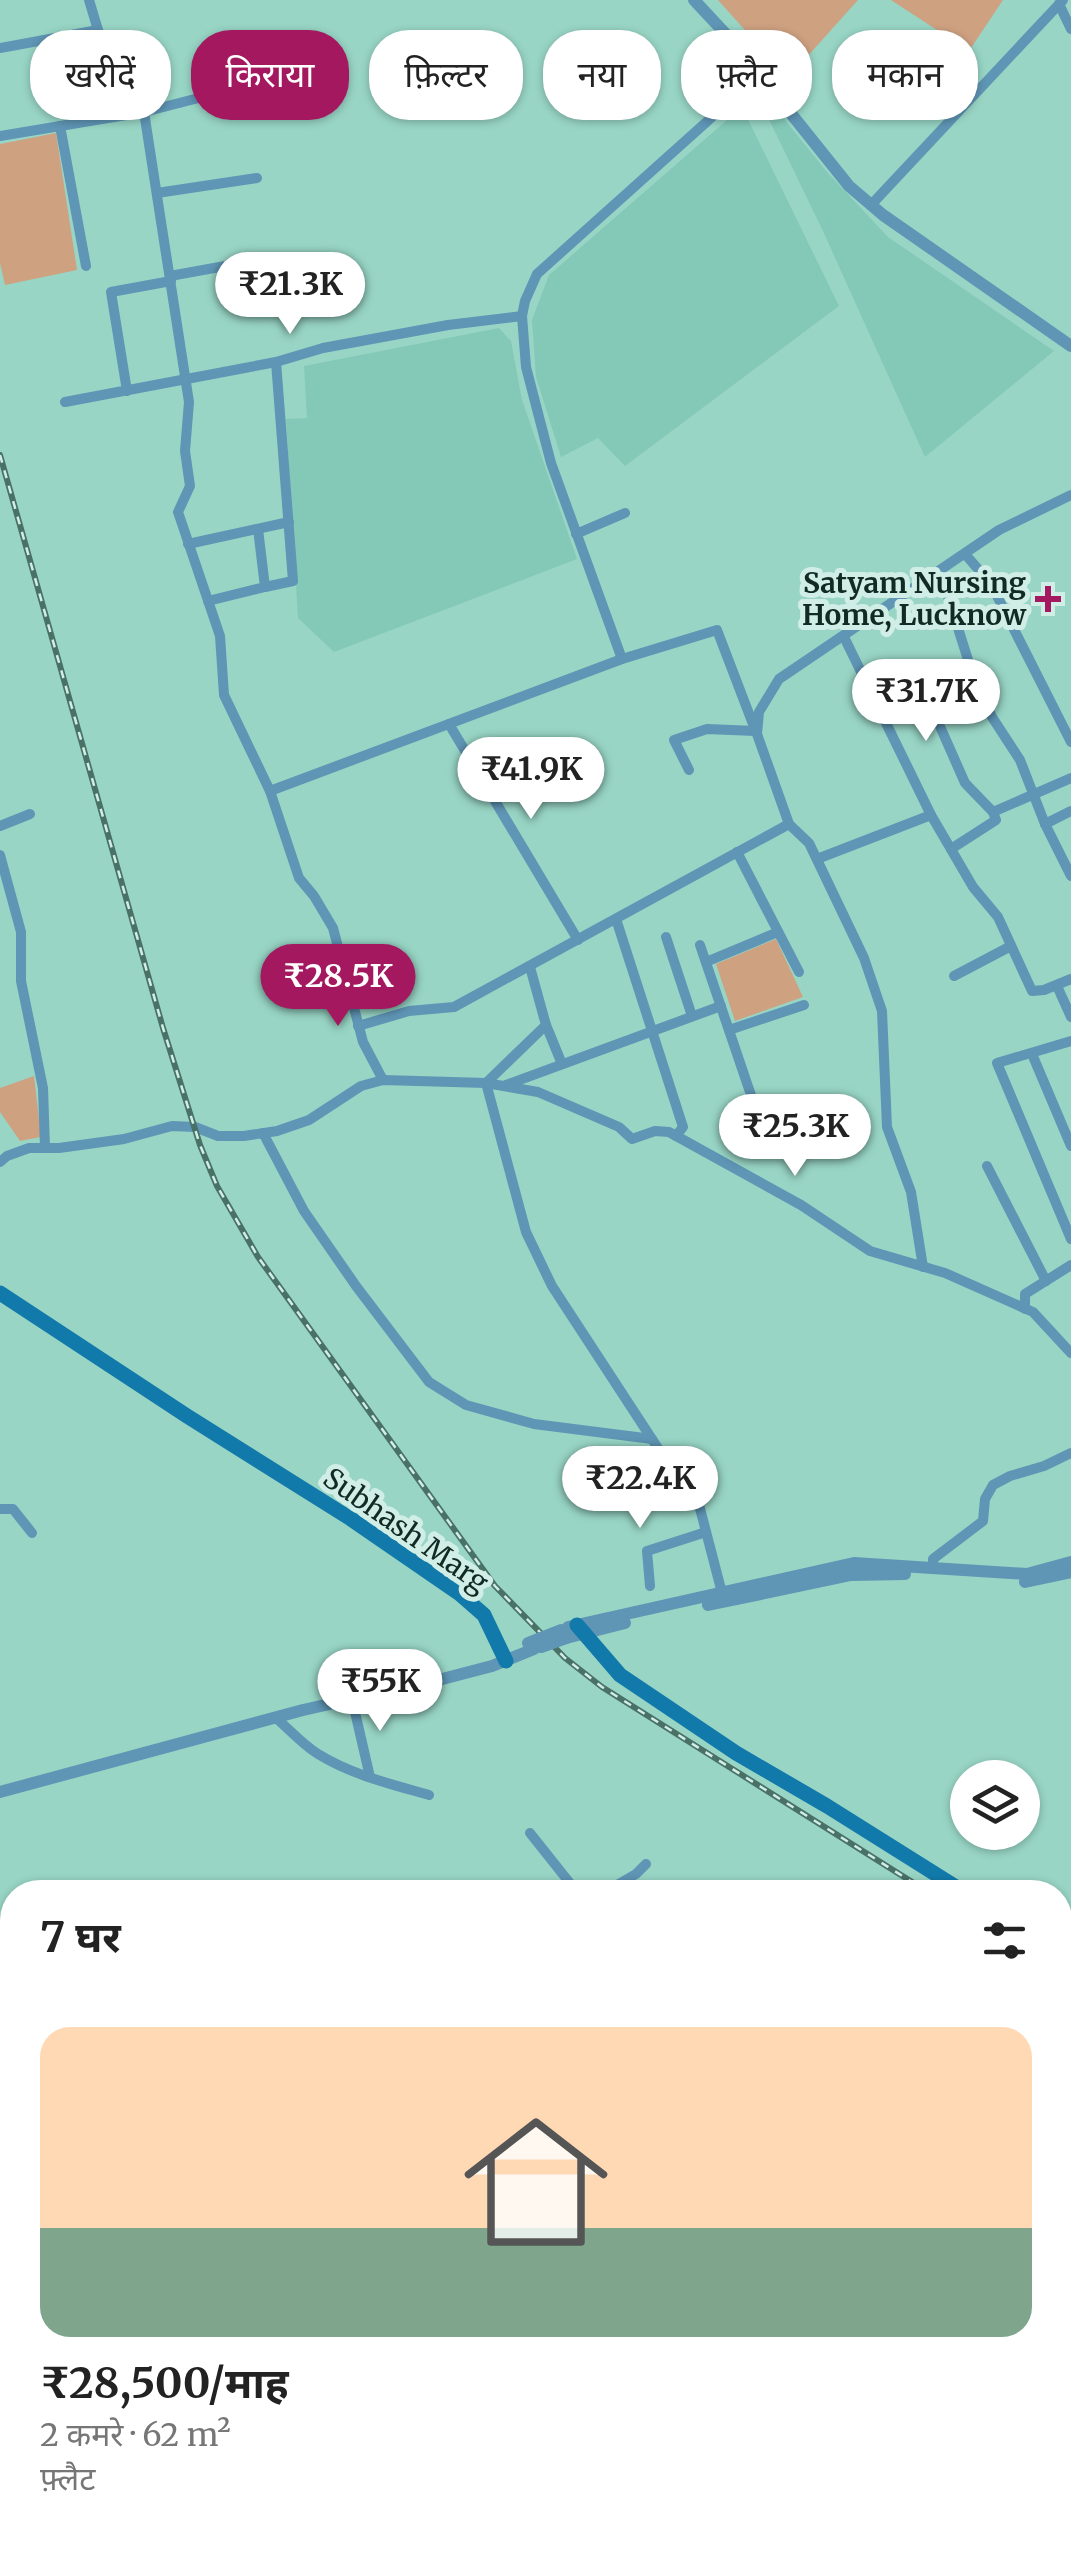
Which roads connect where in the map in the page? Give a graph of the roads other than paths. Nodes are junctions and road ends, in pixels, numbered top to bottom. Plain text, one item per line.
1 (89, 0) edge
2 (694, 0) edge
3 (1061, 2) edge
4 (1071, 29) edge
5 (98, 30) edge
6 (722, 30) edge
7 (30, 42) edge
8 (0, 48) edge
9 (96, 120) edge
10 (145, 120) edge
11 (709, 120) edge
12 (797, 120) edge
13 (60, 126) junction
14 (0, 136) edge
15 (257, 178) dead end
16 (157, 193) junction
17 (871, 205) junction
18 (269, 258) dead end
19 (86, 266) dead end
20 (171, 278) junction
21 (522, 316) junction
22 (1071, 346) edge
23 (276, 362) junction
24 (186, 380) junction
25 (127, 391) junction
26 (65, 402) dead end
27 (1071, 496) edge
28 (626, 513) dead end
29 (289, 522) junction
30 (258, 528) junction
31 (576, 534) junction
32 (188, 544) junction
33 (965, 554) junction
34 (940, 571) junction
35 (265, 587) junction
36 (208, 601) junction
37 (844, 637) junction
38 (622, 659) junction
39 (978, 689) junction
40 (449, 724) junction
41 (1067, 724) edge
42 (756, 732) junction
43 (1071, 742) edge
44 (689, 770) dead end
45 (1071, 778) edge
46 (270, 791) junction
47 (1033, 796) junction
48 (1071, 811) edge
49 (994, 812) junction
50 (30, 814) dead end
51 (931, 815) junction
52 (789, 824) junction
53 (1045, 824) junction
54 (0, 826) edge
55 (951, 849) junction
56 (737, 852) junction
57 (0, 855) edge
58 (816, 859) junction
59 (1071, 876) edge
60 (616, 919) junction
61 (778, 932) junction
62 (666, 937) dead end
63 (578, 940) junction
64 (700, 944) dead end
65 (1011, 946) junction
66 (706, 962) junction
67 (530, 967) junction
68 (799, 972) dead end
69 (954, 976) dead end
70 (1071, 979) edge
71 (1057, 986) junction
72 (804, 1005) dead end
73 (721, 1006) junction
74 (692, 1016) junction
75 (1071, 1017) edge
76 (546, 1025) junction
77 (358, 1026) junction
78 (729, 1030) junction
79 (652, 1031) junction
80 (1071, 1040) edge
81 (1032, 1054) junction
82 (562, 1064) junction
83 (383, 1080) junction
84 (486, 1083) junction
85 (504, 1086) junction
86 (753, 1100) dead end
87 (263, 1133) junction
88 (676, 1136) junction
89 (1071, 1146) edge
90 (44, 1148) junction
91 (0, 1162) edge
92 (987, 1166) dead end
93 (1071, 1239) edge
94 (1071, 1265) edge
95 (923, 1267) junction
96 (1046, 1281) junction
97 (0, 1293) edge
98 (1025, 1309) junction
99 (1071, 1353) edge
100 (652, 1439) junction
101 (1071, 1452) edge
102 (0, 1510) edge
103 (706, 1532) junction
104 (32, 1533) dead end
105 (1071, 1562) edge
106 (934, 1568) junction
107 (1071, 1572) edge
108 (650, 1586) dead end
109 (722, 1593) junction
110 (572, 1631) junction
111 (504, 1658) junction
112 (352, 1699) junction
113 (276, 1718) junction
114 (370, 1777) junction
115 (0, 1792) edge
116 (429, 1795) dead end
117 (530, 1834) dead end
118 (646, 1864) dead end
119 (563, 1880) edge
120 (625, 1880) edge
121 (945, 1880) edge

1 - 5 street
2 - 6 street
3 - 4 street
3 - 17 street
7 - 8 street
9 - 13 street
10 - 16 street
11 - 21 street
12 - 17 street
13 - 14 street
13 - 19 street
15 - 16 street
16 - 20 street
17 - 22 street
18 - 20 street
20 - 24 street
20 - 25 street
21 - 23 street
21 - 31 street
23 - 24 street
23 - 29 street
24 - 25 street
24 - 32 street
25 - 26 street
27 - 33 street
28 - 31 street
29 - 30 street
29 - 35 street
30 - 32 street
30 - 35 street
31 - 38 street
32 - 36 street
33 - 34 street
33 - 41 street
34 - 37 street
34 - 39 street
35 - 36 street
36 - 46 street
37 - 42 street
37 - 51 street
38 - 40 street
38 - 42 street
39 - 47 street
39 - 49 street
40 - 46 street
40 - 63 street
41 - 43 street
42 - 44 street
42 - 52 street
45 - 47 street
46 - 77 street
47 - 49 street
47 - 53 street
48 - 53 street
49 - 55 street
50 - 54 street
51 - 55 street
51 - 58 street
52 - 56 street
52 - 58 street
53 - 59 street
55 - 65 street
56 - 60 street
56 - 61 street
57 - 90 street
58 - 95 street
60 - 63 street
60 - 79 street
61 - 66 street
61 - 68 street
62 - 74 street
63 - 67 street
64 - 66 street
65 - 69 street
65 - 71 street
66 - 73 street
67 - 76 street
67 - 77 street
70 - 71 street
71 - 75 street
72 - 78 street
73 - 74 street
73 - 78 street
74 - 79 street
76 - 82 street
76 - 84 street
77 - 83 street
78 - 86 street
79 - 82 street
79 - 88 street
80 - 81 street
81 - 89 street
81 - 93 street
82 - 85 street
83 - 84 street
83 - 87 street
84 - 85 street
84 - 100 street
85 - 88 street
87 - 90 street
87 - 100 street
88 - 95 street
90 - 91 street
92 - 96 street
94 - 96 street
95 - 98 street
96 - 98 street
97 - 111 main road, Subhash Marg
98 - 99 street
100 - 103 street
101 - 106 street
102 - 104 street
103 - 108 street
103 - 109 street
105 - 106 street
106 - 109 street
107 - 110 street
109 - 110 street
110 - 111 street, bridge
110 - 121 main road
111 - 112 street
112 - 113 street
112 - 114 street
113 - 114 street
113 - 115 street
114 - 116 street
117 - 119 street
118 - 120 street

